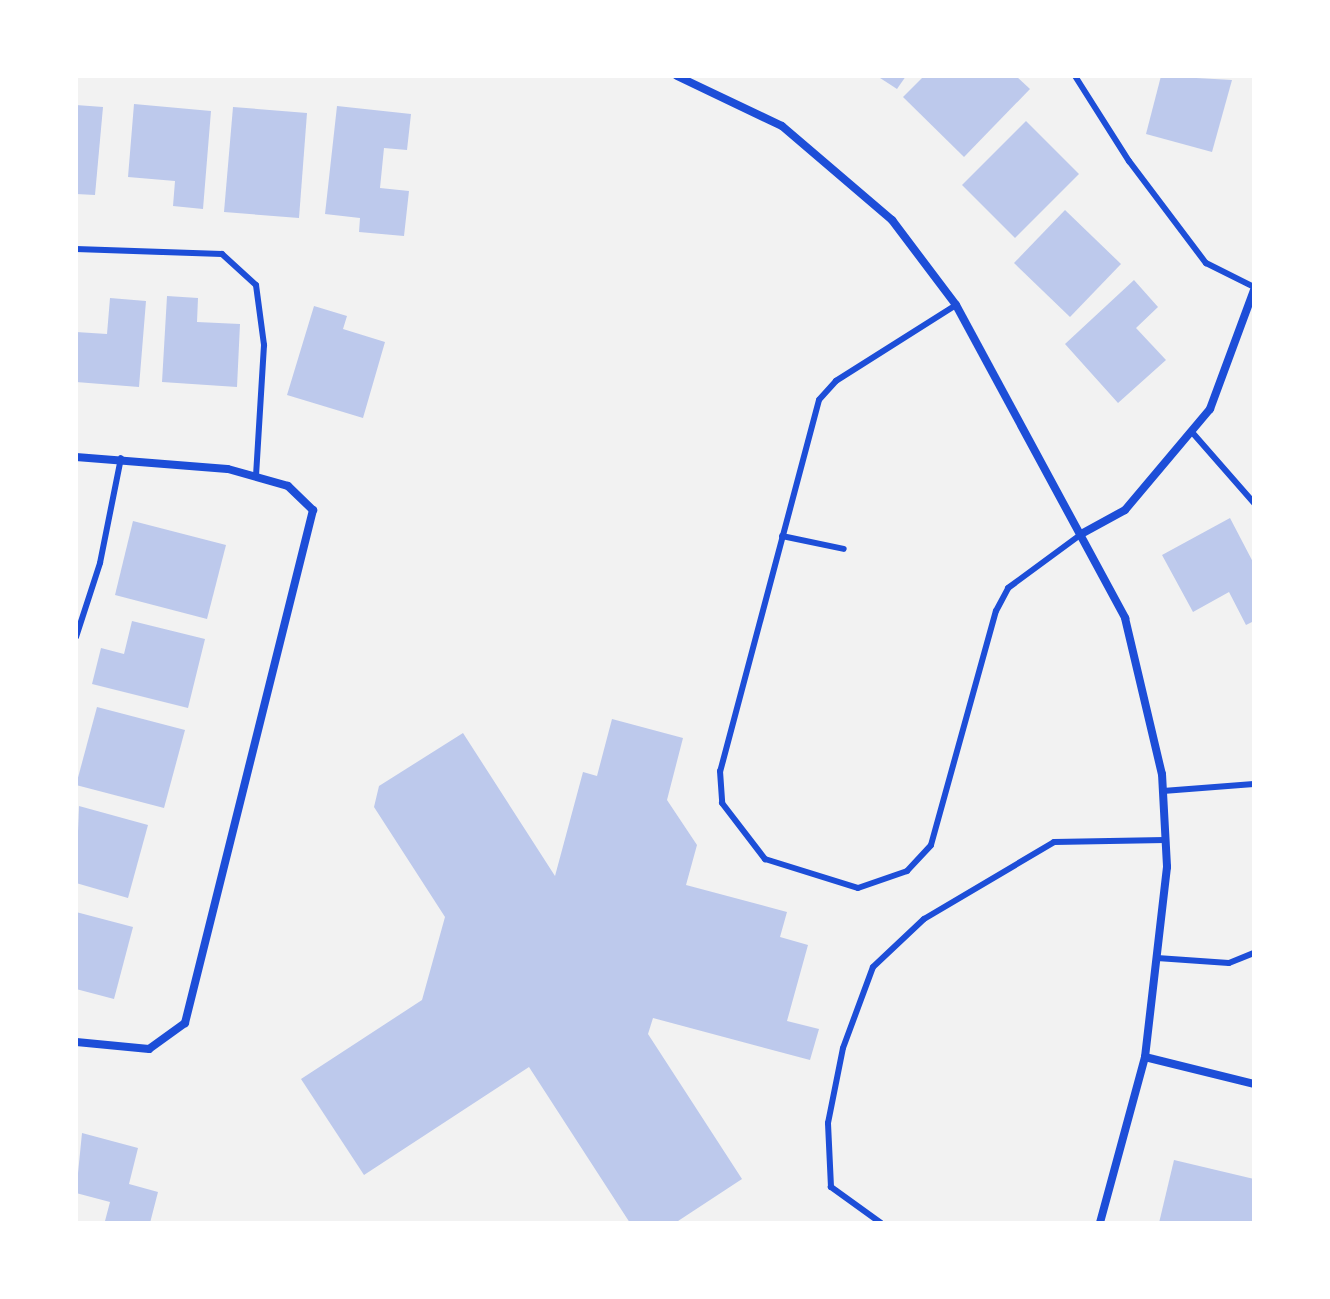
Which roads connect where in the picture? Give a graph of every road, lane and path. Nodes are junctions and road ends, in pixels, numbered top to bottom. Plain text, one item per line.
1 (677, 76) edge
2 (1075, 76) edge
3 (76, 249) edge
4 (1254, 288) edge
5 (956, 305) junction
6 (1191, 431) junction
7 (76, 457) edge
8 (121, 458) junction
9 (256, 477) junction
10 (1254, 503) edge
11 (1083, 533) junction
12 (782, 536) junction
13 (844, 549) dead end
14 (76, 637) edge
15 (1254, 784) edge
16 (1163, 791) junction
17 (1165, 840) junction
18 (1254, 953) edge
19 (1157, 958) junction
20 (76, 1042) edge
21 (1145, 1057) junction
22 (1254, 1084) edge
23 (881, 1223) edge
24 (1100, 1223) edge

1 - 5 street
2 - 4 lane
3 - 9 lane
4 - 6 street
5 - 11 street
5 - 12 lane
6 - 10 lane
6 - 11 street
7 - 8 street
8 - 9 street
8 - 14 lane
9 - 20 street
11 - 12 lane
11 - 16 street
12 - 13 lane
15 - 16 lane
16 - 17 street
17 - 19 street
17 - 23 lane
18 - 19 lane
19 - 21 street
21 - 22 street
21 - 24 street

